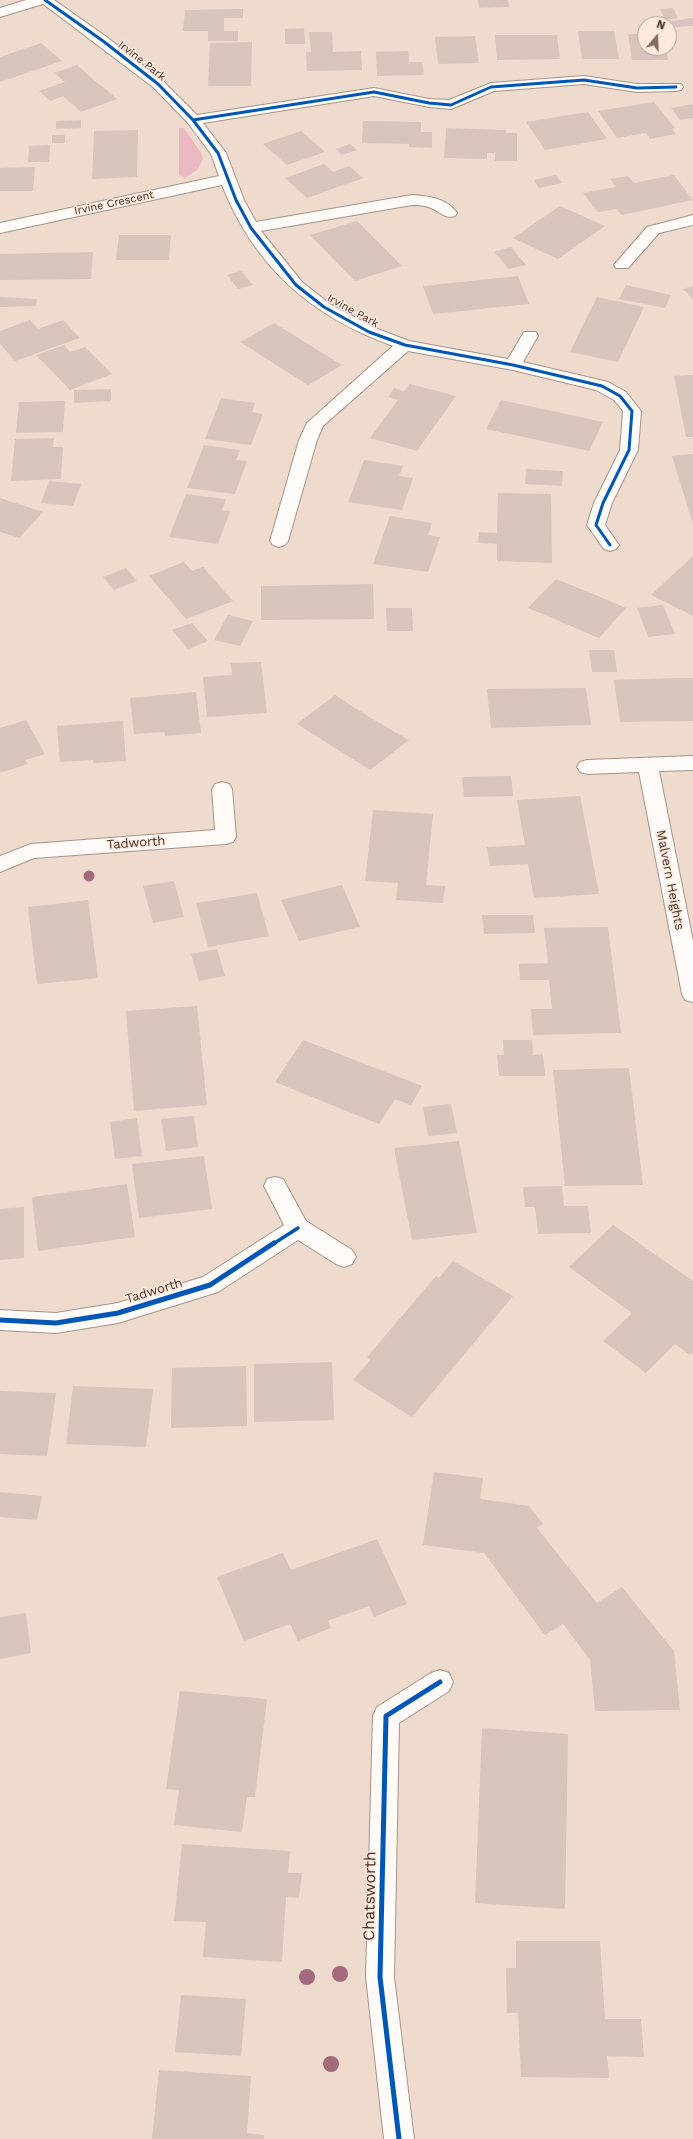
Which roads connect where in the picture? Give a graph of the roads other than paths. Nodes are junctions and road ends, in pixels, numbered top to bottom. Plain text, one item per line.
1 (40, 0) edge
2 (45, 0) edge
3 (0, 13) edge
4 (676, 87) dead end
5 (193, 120) junction
6 (228, 179) junction
7 (449, 213) dead end
8 (693, 220) edge
9 (0, 228) edge
10 (252, 228) junction
11 (622, 265) dead end
12 (530, 336) dead end
13 (404, 345) junction
14 (513, 365) junction
15 (279, 541) dead end
16 (610, 545) dead end
17 (693, 763) edge
18 (648, 766) junction
19 (587, 768) dead end
20 (222, 789) dead end
21 (0, 865) edge
22 (693, 994) edge
23 (275, 1186) dead end
24 (298, 1228) junction
25 (344, 1257) dead end
26 (0, 1320) edge
27 (440, 1682) dead end
28 (400, 2139) edge

1 - 3 street
2 - 5 street, Irvine Park
4 - 5 street
5 - 6 street, Irvine Park
6 - 9 street, Irvine Crescent
6 - 10 street, Irvine Park
7 - 10 street
8 - 11 street
10 - 13 street, Irvine Park
12 - 14 street
13 - 14 street, Irvine Park
13 - 15 street
14 - 16 street, Irvine Park
17 - 18 street
18 - 19 street
18 - 22 street, Malvern Heights
20 - 21 street, Tadworth
23 - 24 street
24 - 25 street
24 - 26 street, Tadworth
27 - 28 street, Chatsworth

